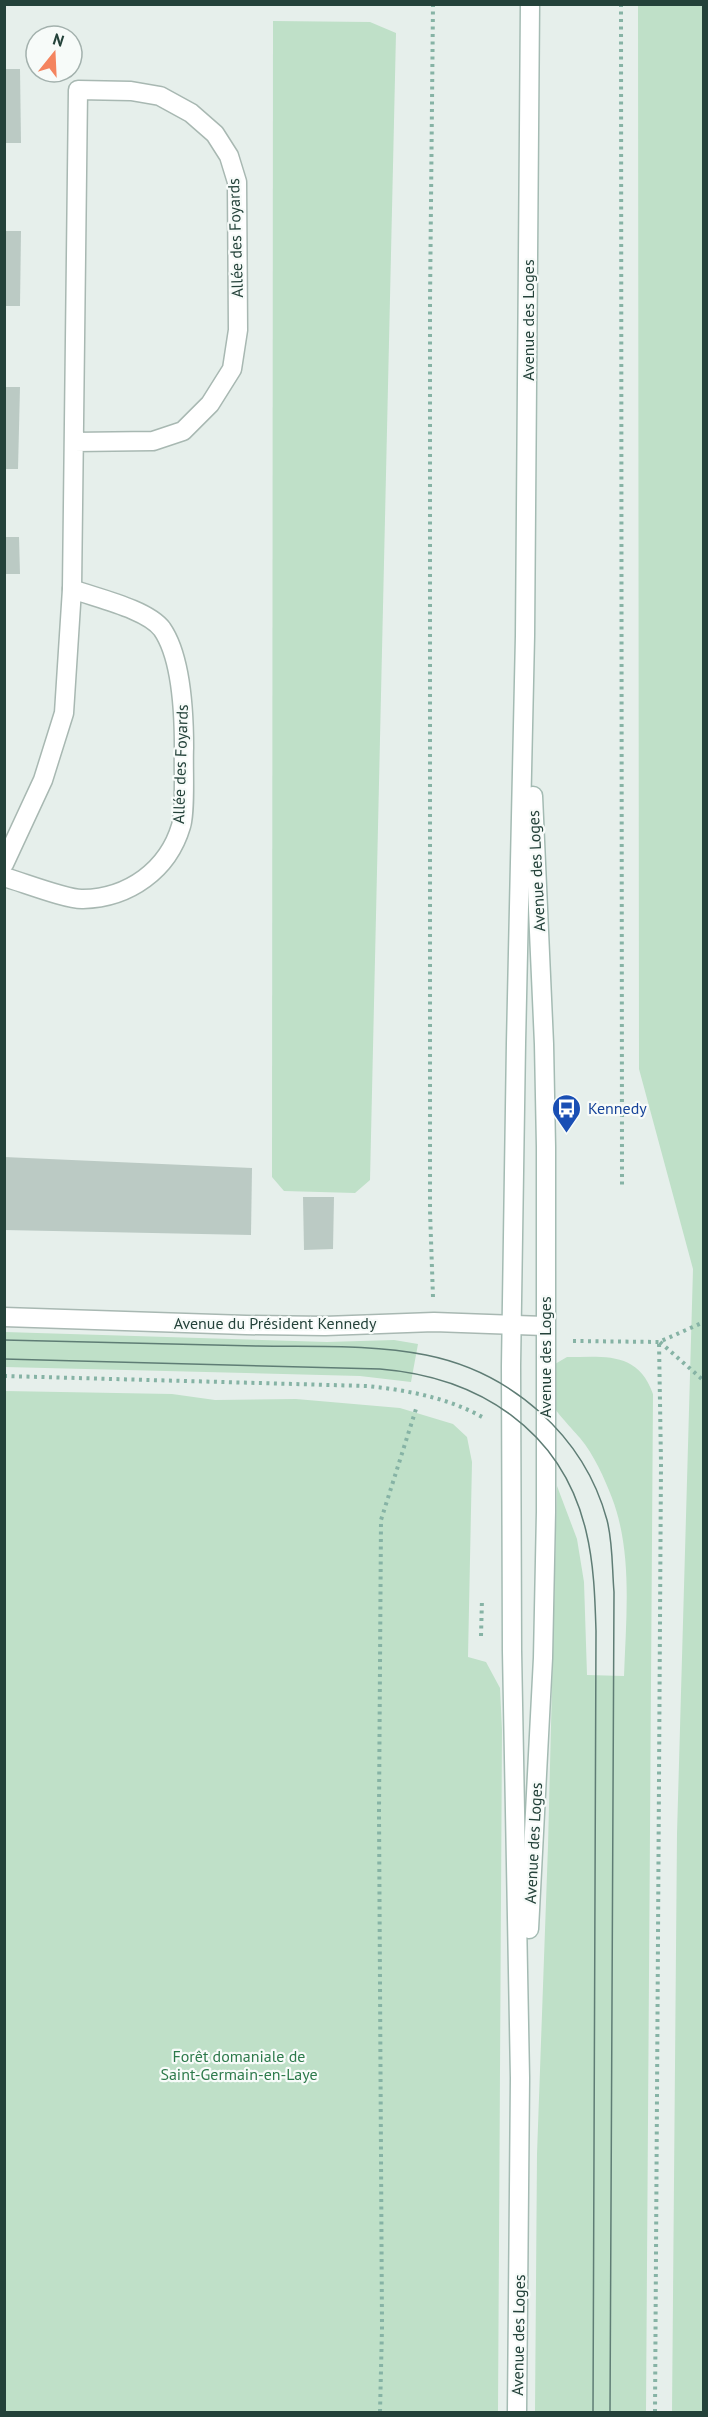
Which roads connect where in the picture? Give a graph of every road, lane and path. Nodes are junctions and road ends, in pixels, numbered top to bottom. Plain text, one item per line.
1 (433, 4) edge
2 (530, 4) edge
3 (621, 4) edge
4 (74, 442) junction
5 (72, 589) junction
6 (525, 636) junction
7 (4, 864) edge
8 (4, 877) edge
9 (622, 1187) dead end
10 (434, 1304) dead end
11 (4, 1317) edge
12 (704, 1322) edge
13 (512, 1325) junction
14 (545, 1334) junction
15 (659, 1342) junction
16 (4, 1376) edge
17 (704, 1381) edge
18 (416, 1409) dead end
19 (489, 1421) dead end
20 (483, 1588) dead end
21 (481, 1636) dead end
22 (520, 2078) junction
23 (380, 2412) edge
24 (517, 2412) edge
25 (655, 2412) edge

1 - 10 path
2 - 6 main road, Avenue des Loges
3 - 9 path
4 - 4 main road, Allée des Foyards
4 - 5 main road, Allée des Foyards
5 - 7 main road, Allée des Foyards
5 - 8 main road, Allée des Foyards
6 - 13 main road, Avenue des Loges
6 - 14 main road, Avenue des Loges
11 - 13 main road, Avenue du Président Kennedy
12 - 15 path
13 - 14 main road, Avenue du Président Kennedy
13 - 22 main road, Avenue des Loges
14 - 15 path
14 - 22 main road, Avenue des Loges
15 - 17 path
15 - 25 path
16 - 19 path
18 - 23 path
20 - 21 path
22 - 24 main road, Avenue des Loges

